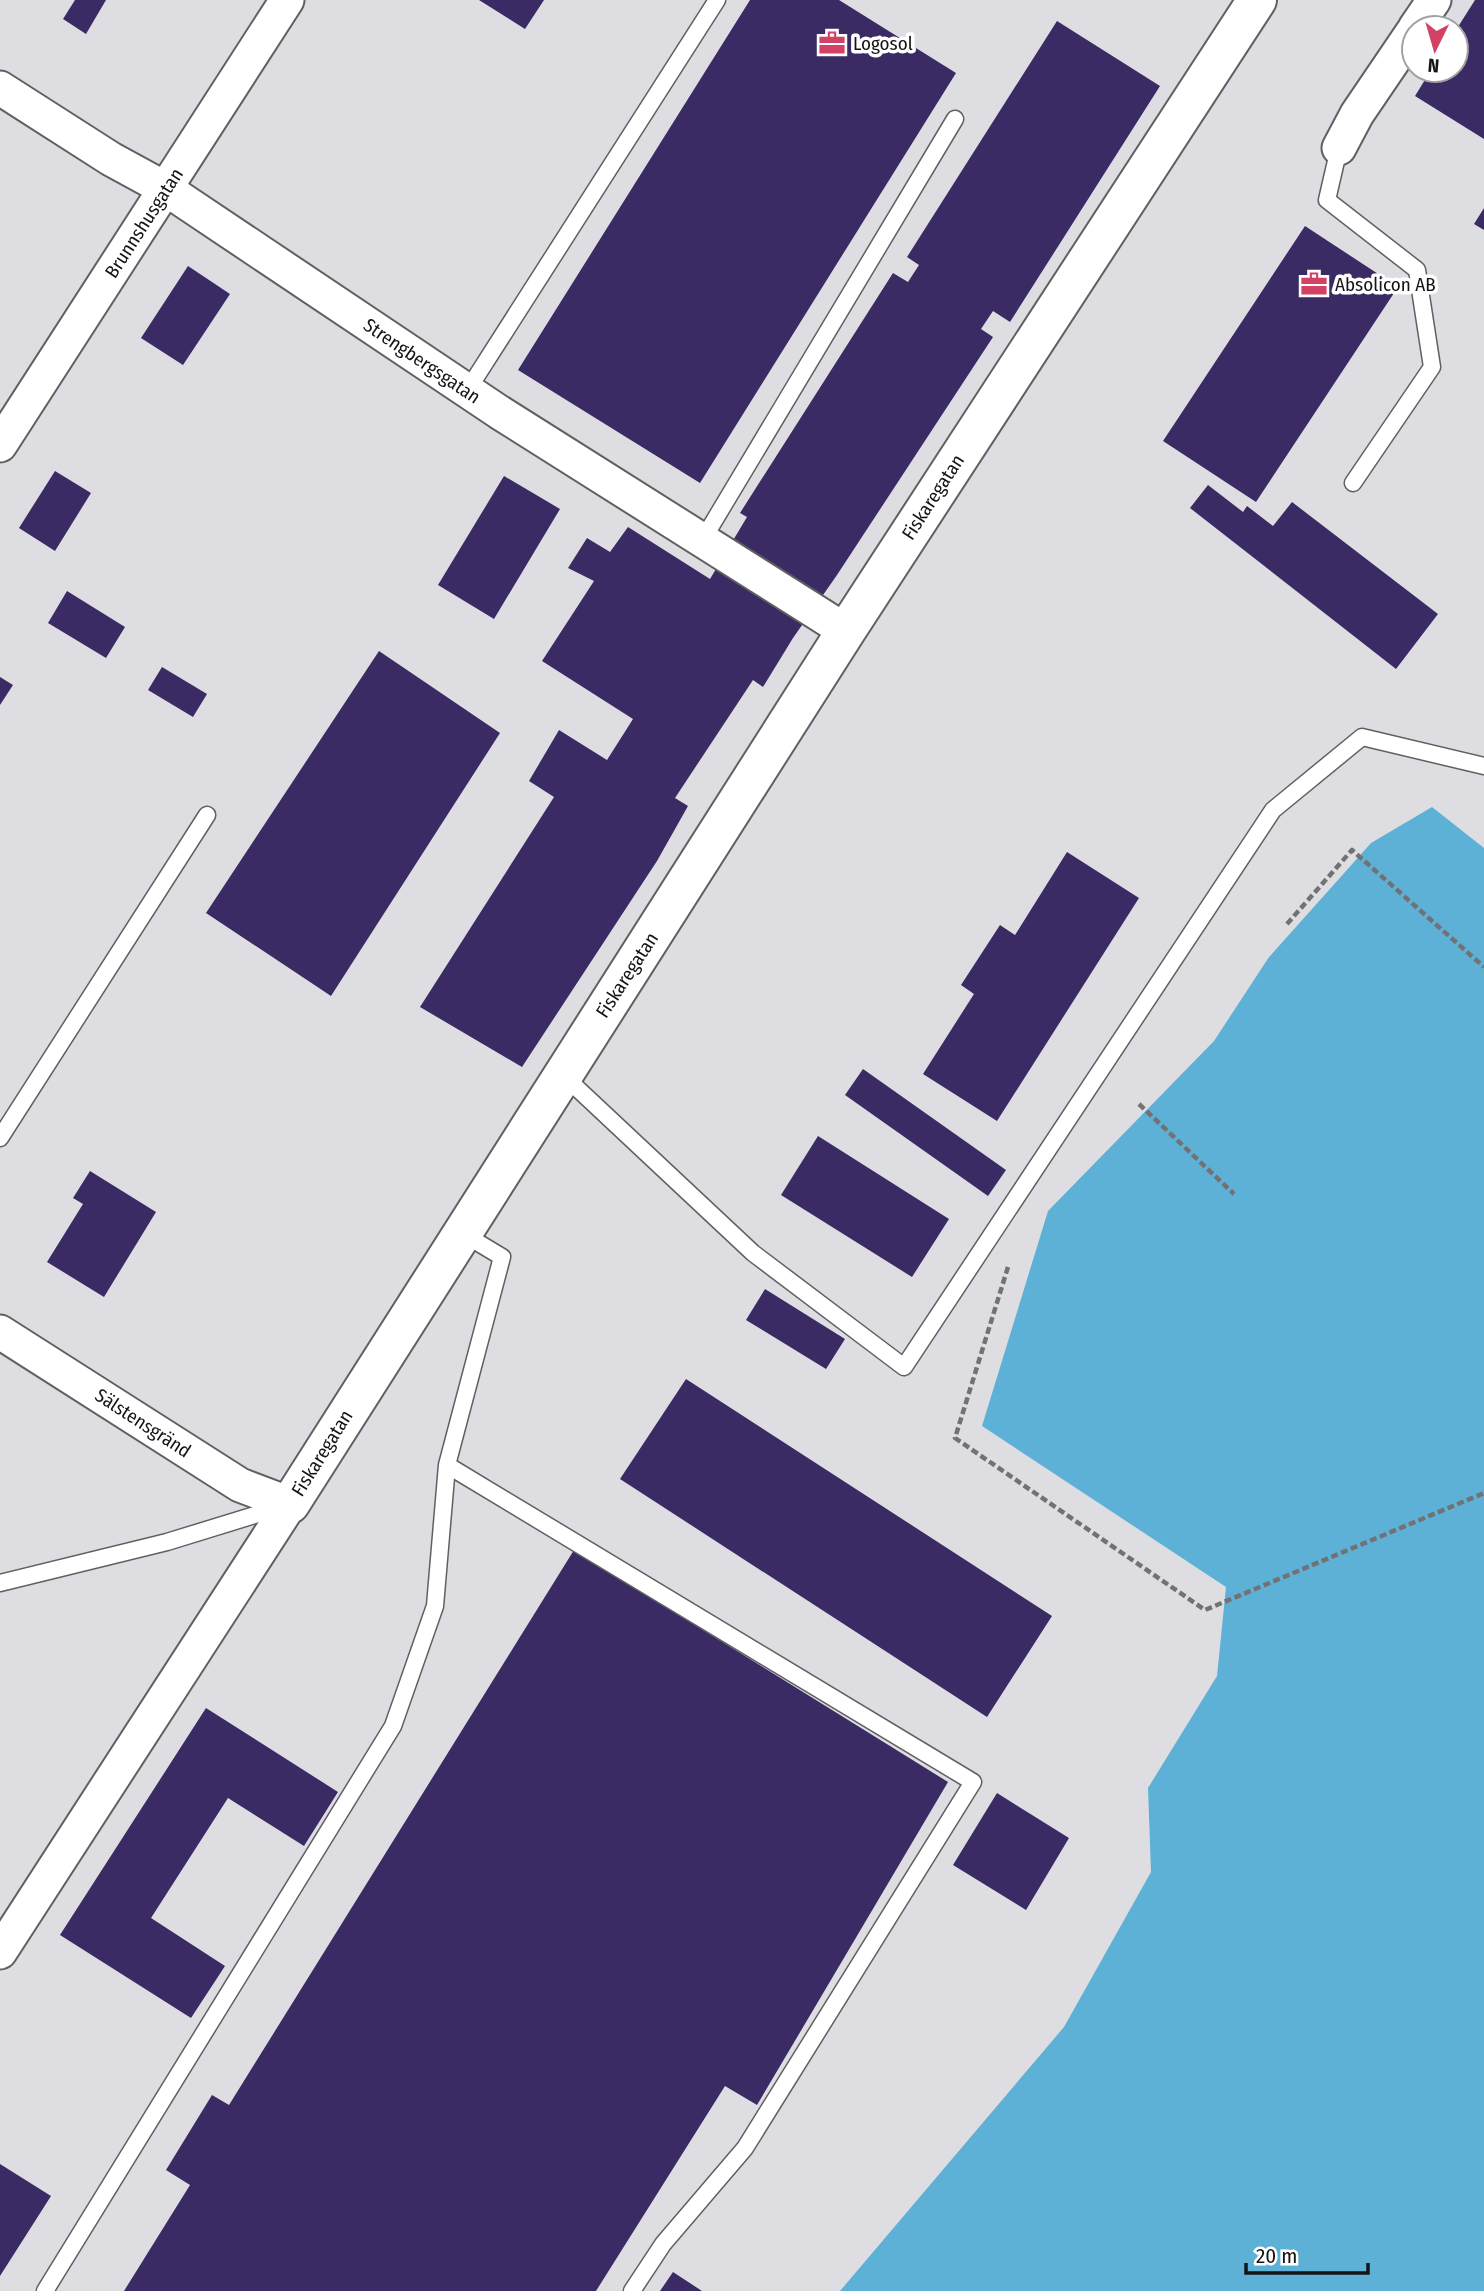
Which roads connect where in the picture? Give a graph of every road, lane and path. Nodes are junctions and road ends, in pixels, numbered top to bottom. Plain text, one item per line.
1 (287, 0) edge
2 (717, 0) edge
3 (1257, 0) edge
4 (1400, 51) edge
5 (0, 88) edge
6 (955, 119) dead end
7 (1339, 148) joint
8 (166, 188) junction
9 (467, 391) junction
10 (0, 445) edge
11 (1353, 483) dead end
12 (702, 541) junction
13 (846, 631) junction
14 (1484, 765) edge
15 (207, 814) dead end
16 (1287, 924) dead end
17 (1484, 967) edge
18 (563, 1074) junction
19 (1139, 1104) dead end
20 (0, 1138) edge
21 (1234, 1194) dead end
22 (463, 1233) junction
23 (1011, 1258) dead end
24 (0, 1332) edge
25 (447, 1465) junction
26 (1484, 1493) edge
27 (290, 1504) junction
28 (0, 1583) edge
29 (0, 1952) edge
30 (45, 2291) edge
31 (632, 2291) edge

1 - 8 street, Brunnshusgatan
2 - 9 lane
3 - 13 street, Fiskaregatan
4 - 7 street
5 - 8 street, Strengbergsgatan
6 - 12 lane
7 - 11 lane
8 - 9 street, Strengbergsgatan
8 - 10 street, Brunnshusgatan
9 - 12 street, Strengbergsgatan
12 - 13 street, Strengbergsgatan
13 - 18 street, Fiskaregatan
14 - 18 lane
15 - 20 lane
16 - 17 path
18 - 22 street, Fiskaregatan
19 - 21 path
22 - 25 lane
22 - 27 street, Fiskaregatan
23 - 26 path
24 - 27 street, Sälstensgränd
25 - 30 lane
25 - 31 lane
27 - 28 lane
27 - 29 street, Fiskaregatan

